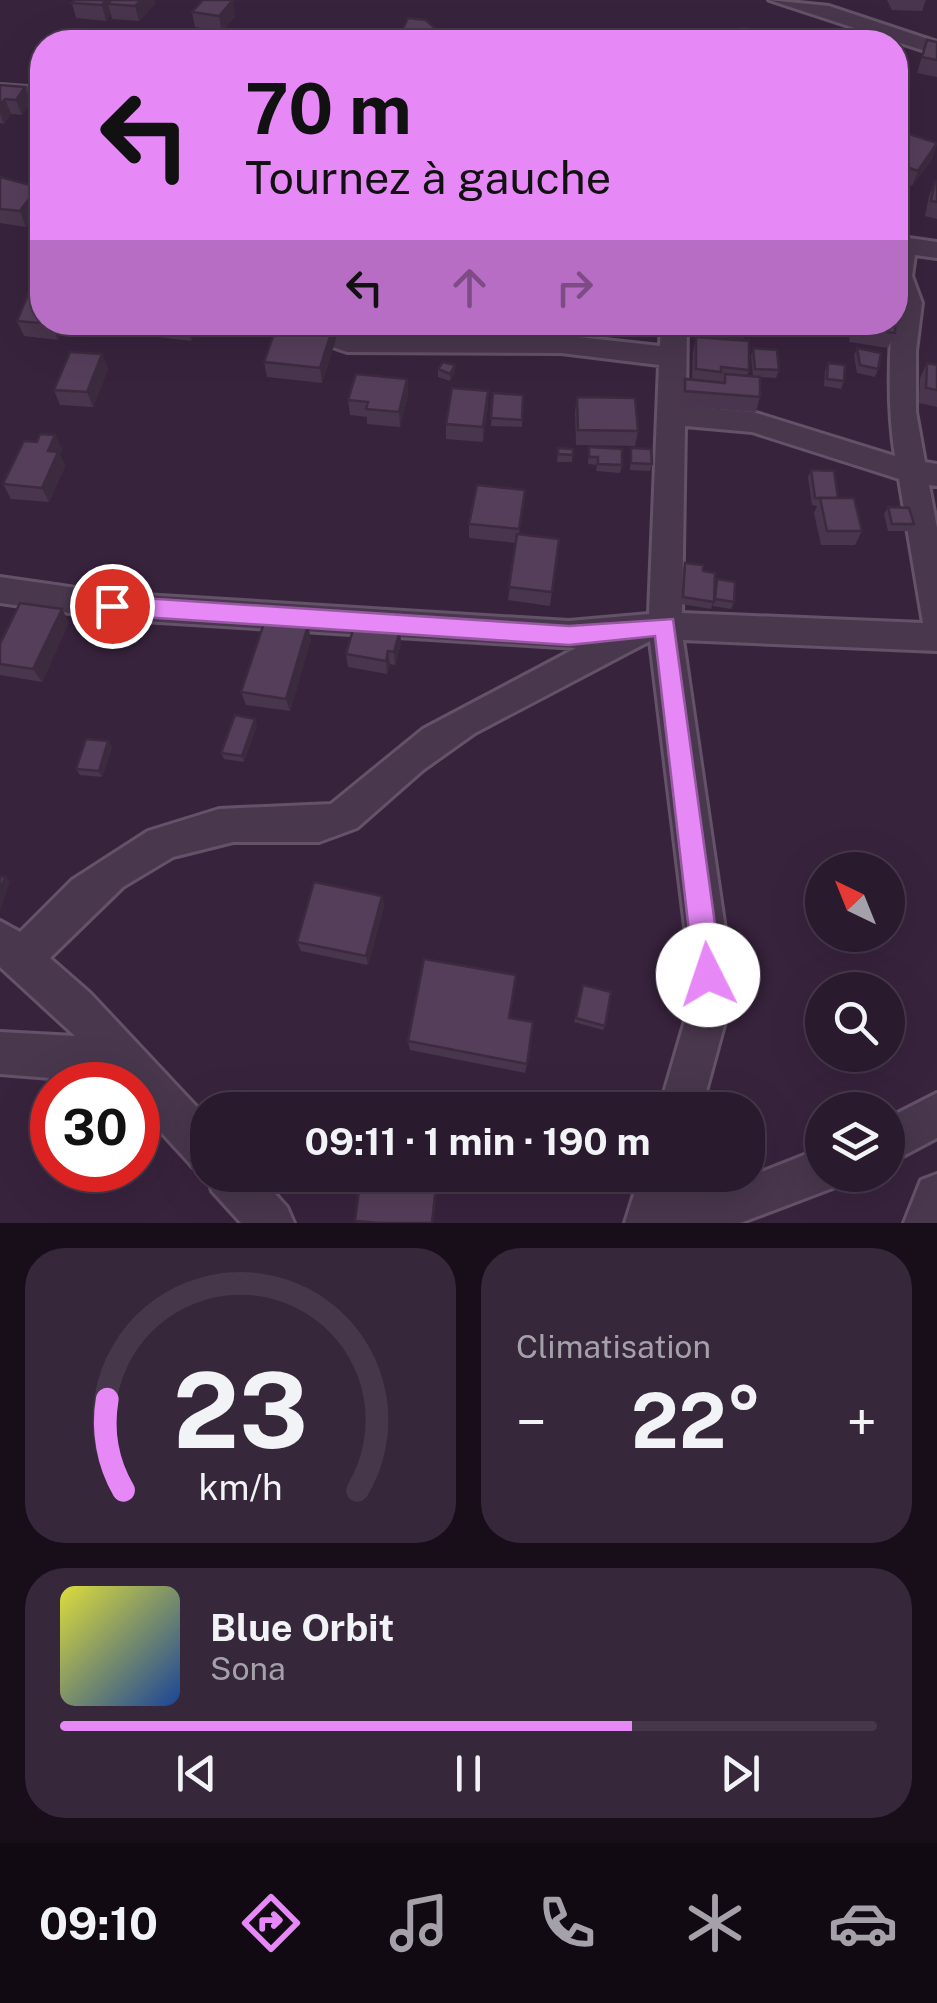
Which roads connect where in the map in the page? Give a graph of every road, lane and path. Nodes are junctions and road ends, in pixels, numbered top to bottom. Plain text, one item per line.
1 (779, 0) edge
2 (881, 30) edge
3 (908, 39) edge
4 (937, 49) edge
5 (0, 91) edge
6 (30, 93) edge
7 (908, 246) edge
8 (937, 250) edge
9 (323, 335) edge
10 (402, 335) edge
11 (457, 335) edge
12 (674, 335) edge
13 (904, 335) edge
14 (673, 357) junction
15 (672, 415) junction
16 (923, 473) edge
17 (0, 590) edge
18 (937, 618) edge
19 (651, 627) junction
20 (937, 637) edge
21 (12, 950) edge
22 (0, 1053) edge
23 (123, 1060) junction
24 (685, 1092) edge
25 (937, 1114) edge
26 (905, 1132) edge
27 (190, 1133) edge
28 (805, 1177) edge
29 (244, 1192) edge
30 (657, 1192) edge
31 (937, 1196) edge
32 (272, 1223) edge
33 (649, 1223) edge
34 (927, 1223) edge

1 - 2 street
3 - 4 street
5 - 6 street
7 - 8 street
9 - 10 street
11 - 14 street
12 - 14 street
13 - 16 street
14 - 15 street
15 - 16 street
15 - 19 street
16 - 18 street
17 - 19 street
19 - 20 street
19 - 21 street
19 - 24 street
21 - 23 street
22 - 23 street
23 - 27 street
25 - 26 street
28 - 33 street
29 - 32 street
30 - 33 street
31 - 34 street

